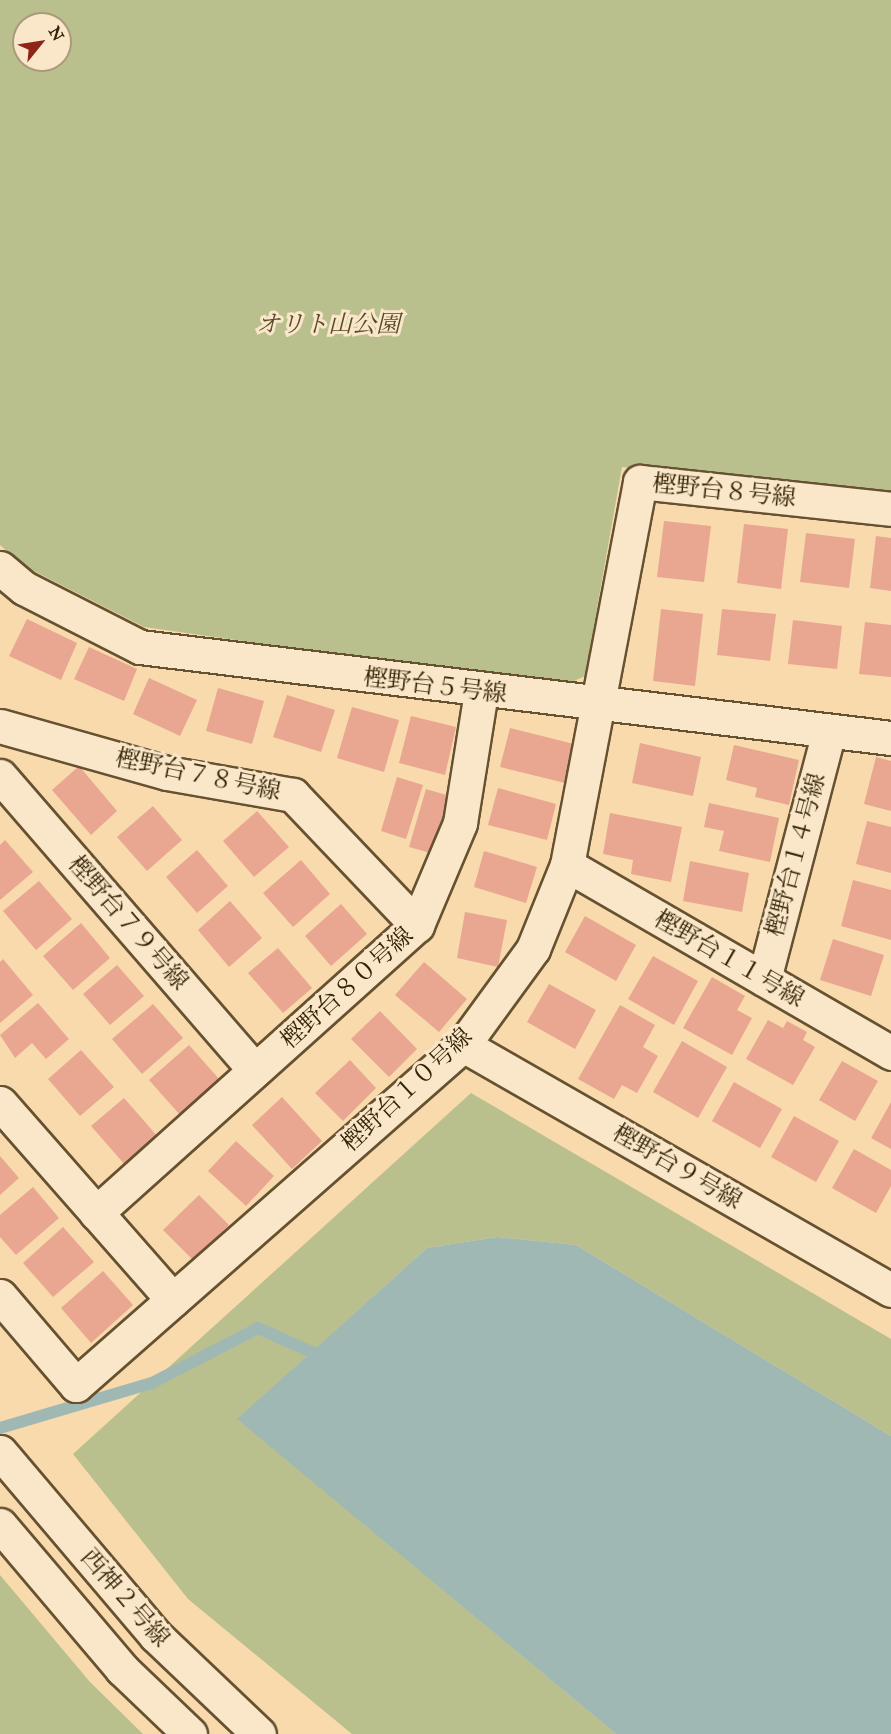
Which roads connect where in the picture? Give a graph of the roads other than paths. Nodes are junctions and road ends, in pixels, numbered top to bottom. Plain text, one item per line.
1 (891, 509) edge
2 (0, 568) edge
3 (481, 692) junction
4 (598, 706) junction
5 (0, 726) edge
6 (829, 731) junction
7 (891, 738) edge
8 (0, 776) edge
9 (567, 865) junction
10 (417, 925) junction
11 (764, 979) junction
12 (463, 1045) junction
13 (891, 1053) edge
14 (255, 1070) junction
15 (0, 1102) edge
16 (96, 1213) junction
17 (891, 1290) edge
18 (0, 1296) edge
19 (173, 1300) junction
20 (0, 1452) edge
21 (0, 1525) edge
22 (190, 1734) edge
23 (259, 1734) edge

1 - 4 street, 樫野台８号線
2 - 3 street, 樫野台５号線
3 - 4 street, 樫野台５号線
3 - 10 street, 樫野台８０号線
4 - 6 street, 樫野台５号線
4 - 9 street, 樫野台１０号線
5 - 10 street, 樫野台７８号線
6 - 7 street, 樫野台５号線
6 - 11 street, 樫野台１４号線
8 - 14 street, 樫野台７９号線
9 - 11 street, 樫野台１１号線
9 - 12 street, 樫野台１０号線
10 - 14 street, 樫野台８０号線
11 - 13 street, 樫野台１１号線
12 - 17 street, 樫野台９号線
12 - 19 street, 樫野台１０号線
14 - 16 street, 樫野台８０号線
15 - 16 street
16 - 19 street
18 - 19 street, 樫野台１０号線
20 - 23 street, 西神２号線
21 - 22 street, 西神２号線

